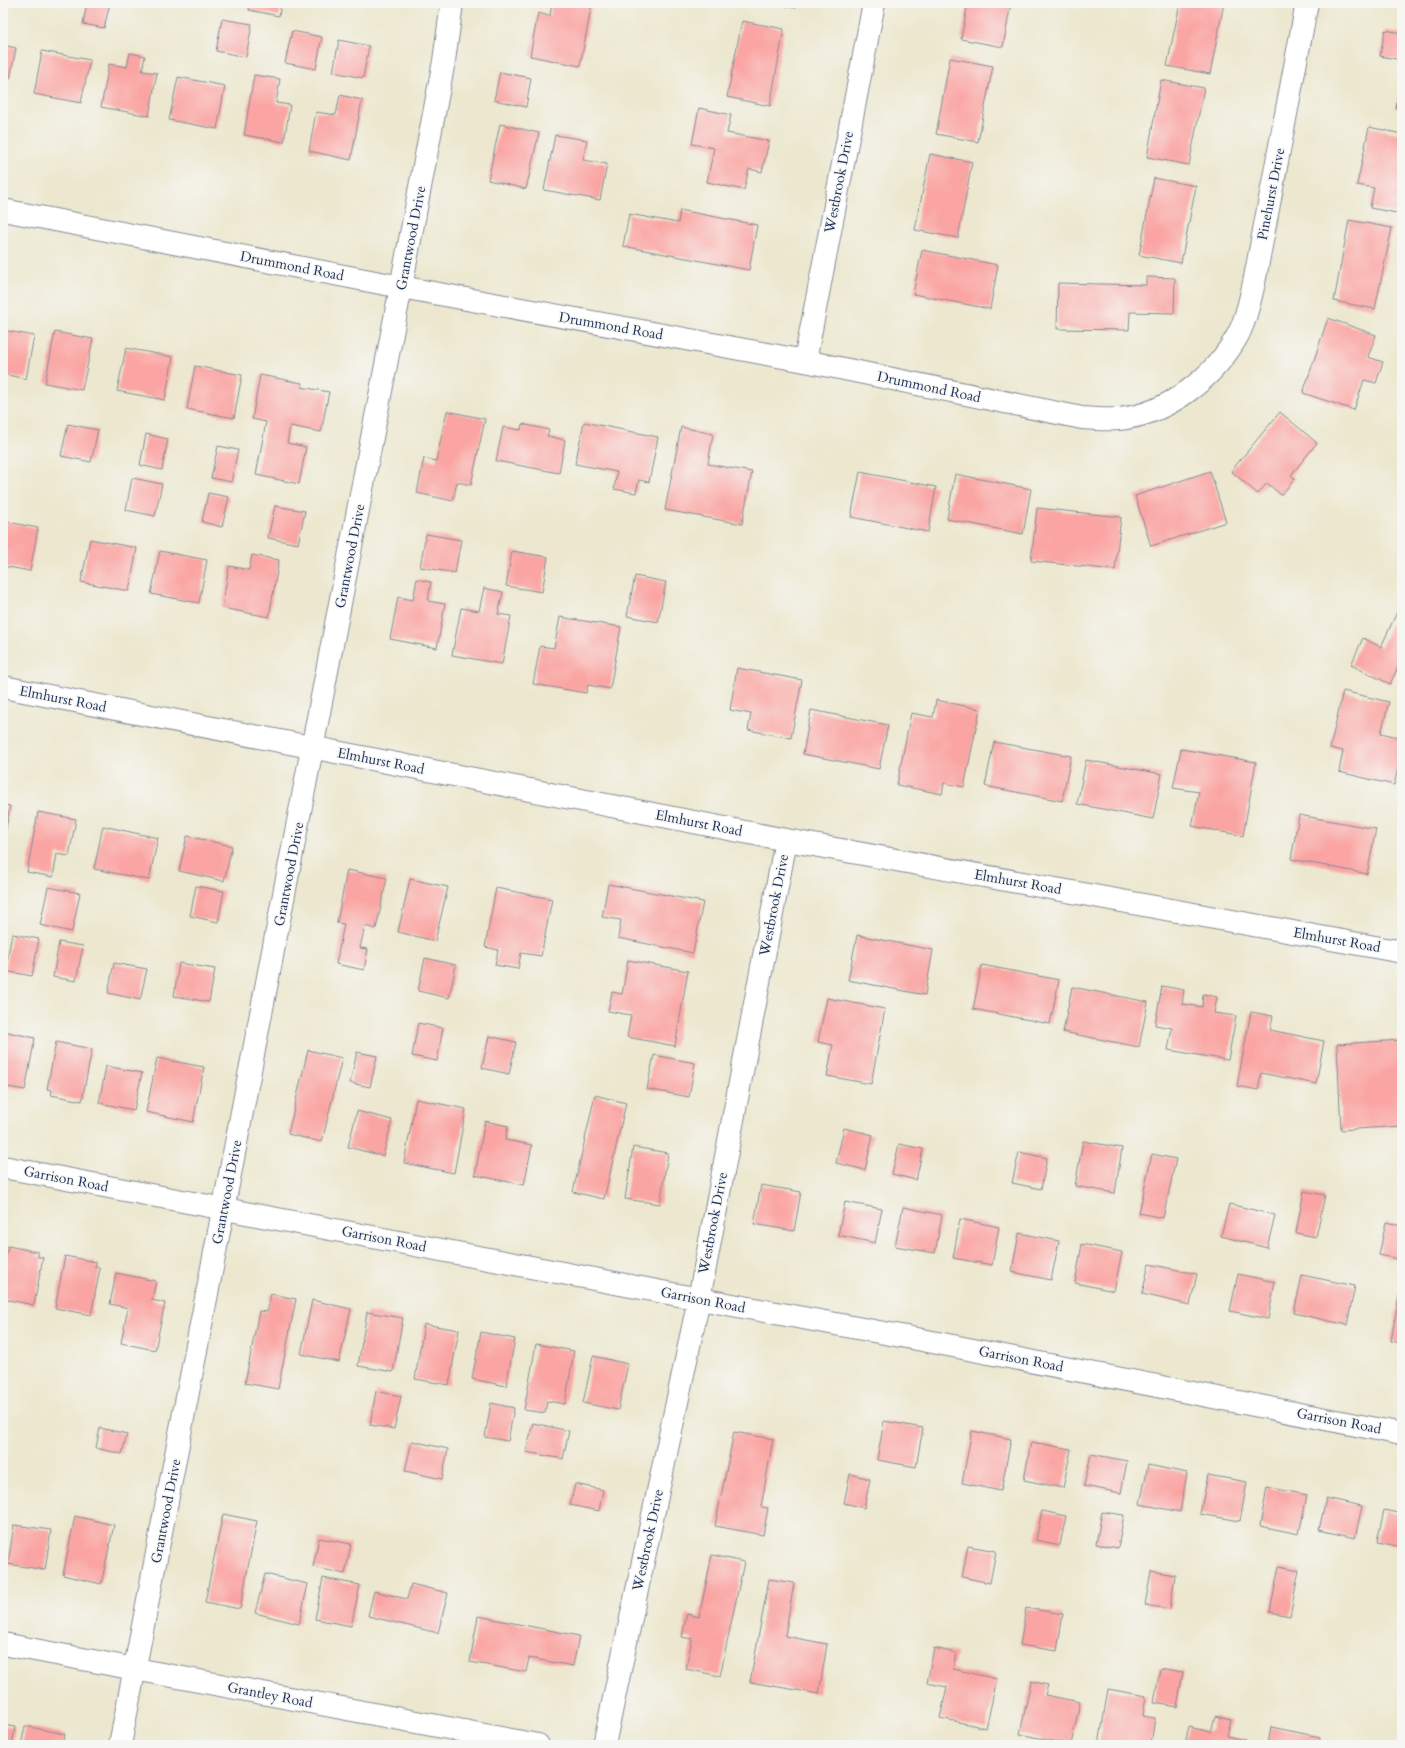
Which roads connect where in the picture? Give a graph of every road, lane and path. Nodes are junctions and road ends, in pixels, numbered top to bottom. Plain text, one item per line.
1 (452, 3) edge
2 (874, 3) edge
3 (1307, 3) edge
4 (3, 210) edge
5 (402, 287) junction
6 (805, 361) junction
7 (1208, 374) joint
8 (3, 687) edge
9 (314, 747) junction
10 (786, 840) junction
11 (1399, 949) edge
12 (3, 1166) edge
13 (224, 1209) junction
14 (699, 1299) junction
15 (1402, 1434) edge
16 (3, 1644) edge
17 (135, 1669) junction
18 (120, 1745) edge
19 (538, 1745) edge
20 (604, 1745) edge

1 - 5 street, Grantwood Drive
2 - 6 street, Westbrook Drive
3 - 7 street, Pinehurst Drive
4 - 5 street, Drummond Road
5 - 6 street, Drummond Road
5 - 9 street, Grantwood Drive
6 - 7 street, Drummond Road
8 - 9 street, Elmhurst Road
9 - 10 street, Elmhurst Road
9 - 13 street, Grantwood Drive
10 - 11 street, Elmhurst Road
10 - 14 street, Westbrook Drive
12 - 13 street, Garrison Road
13 - 14 street, Garrison Road
13 - 17 street, Grantwood Drive
14 - 15 street, Garrison Road
14 - 20 street, Westbrook Drive
16 - 17 street, Grantley Road
17 - 18 street, Grantwood Drive
17 - 19 street, Grantley Road

